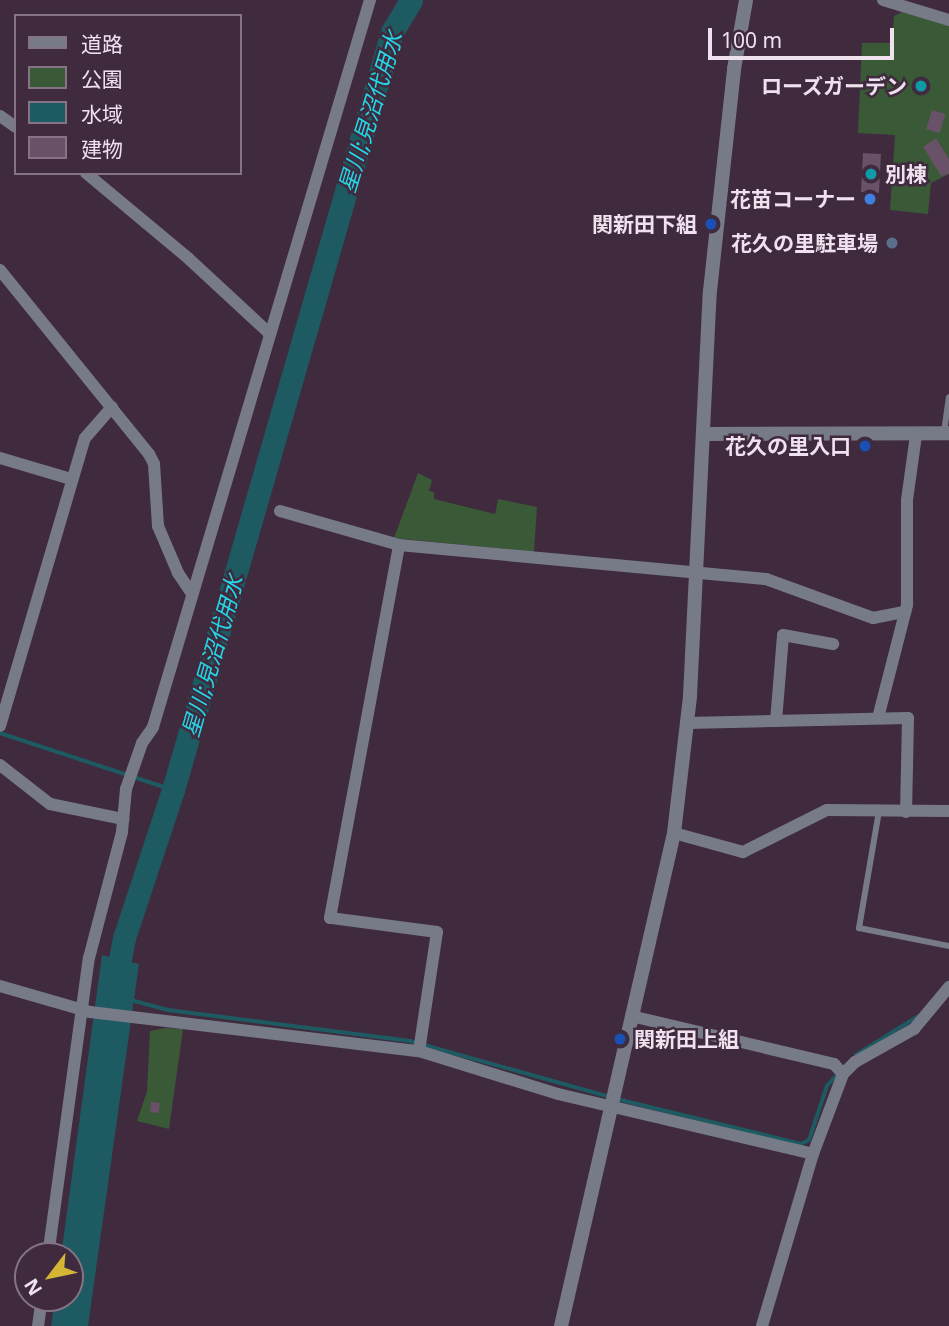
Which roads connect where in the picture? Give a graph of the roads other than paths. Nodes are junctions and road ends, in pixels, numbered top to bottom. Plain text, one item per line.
1 (370, 0) edge
2 (746, 0) edge
3 (889, 1) edge
4 (949, 20) edge
5 (88, 175) edge
6 (0, 270) edge
7 (268, 332) junction
8 (949, 397) edge
9 (111, 407) junction
10 (946, 433) edge
11 (706, 434) junction
12 (916, 435) junction
13 (0, 458) edge
14 (71, 479) junction
15 (280, 511) dead end
16 (399, 545) junction
17 (696, 573) junction
18 (191, 592) junction
19 (905, 612) junction
20 (833, 644) dead end
21 (878, 718) junction
22 (776, 721) junction
23 (687, 723) junction
24 (0, 725) edge
25 (0, 765) edge
26 (879, 811) junction
27 (949, 811) edge
28 (906, 813) junction
29 (123, 819) junction
30 (674, 833) junction
31 (949, 946) edge
32 (0, 986) edge
33 (949, 987) edge
34 (85, 1011) junction
35 (631, 1016) junction
36 (419, 1051) junction
37 (843, 1074) junction
38 (611, 1104) junction
39 (813, 1154) junction
40 (50, 1242) edge
41 (561, 1326) edge
42 (762, 1326) edge

1 - 7 street
2 - 11 street
3 - 4 street
5 - 7 street
6 - 9 street
7 - 18 street
8 - 10 lane
9 - 14 street
9 - 18 street
10 - 12 street
11 - 12 street
11 - 17 street
12 - 19 street
13 - 14 street
14 - 24 street
15 - 16 street
16 - 17 street
16 - 36 street
17 - 19 street
17 - 23 street
18 - 29 street
19 - 21 street
20 - 22 street
21 - 22 street
21 - 28 street
22 - 23 street
23 - 30 street
25 - 29 street
26 - 28 street
26 - 30 street
26 - 31 lane
27 - 28 street
29 - 34 street
30 - 35 street
32 - 34 street
33 - 37 street
34 - 36 street
34 - 40 street
35 - 37 street
35 - 38 street
36 - 38 street
37 - 39 street
38 - 39 street
38 - 41 street
39 - 42 street

